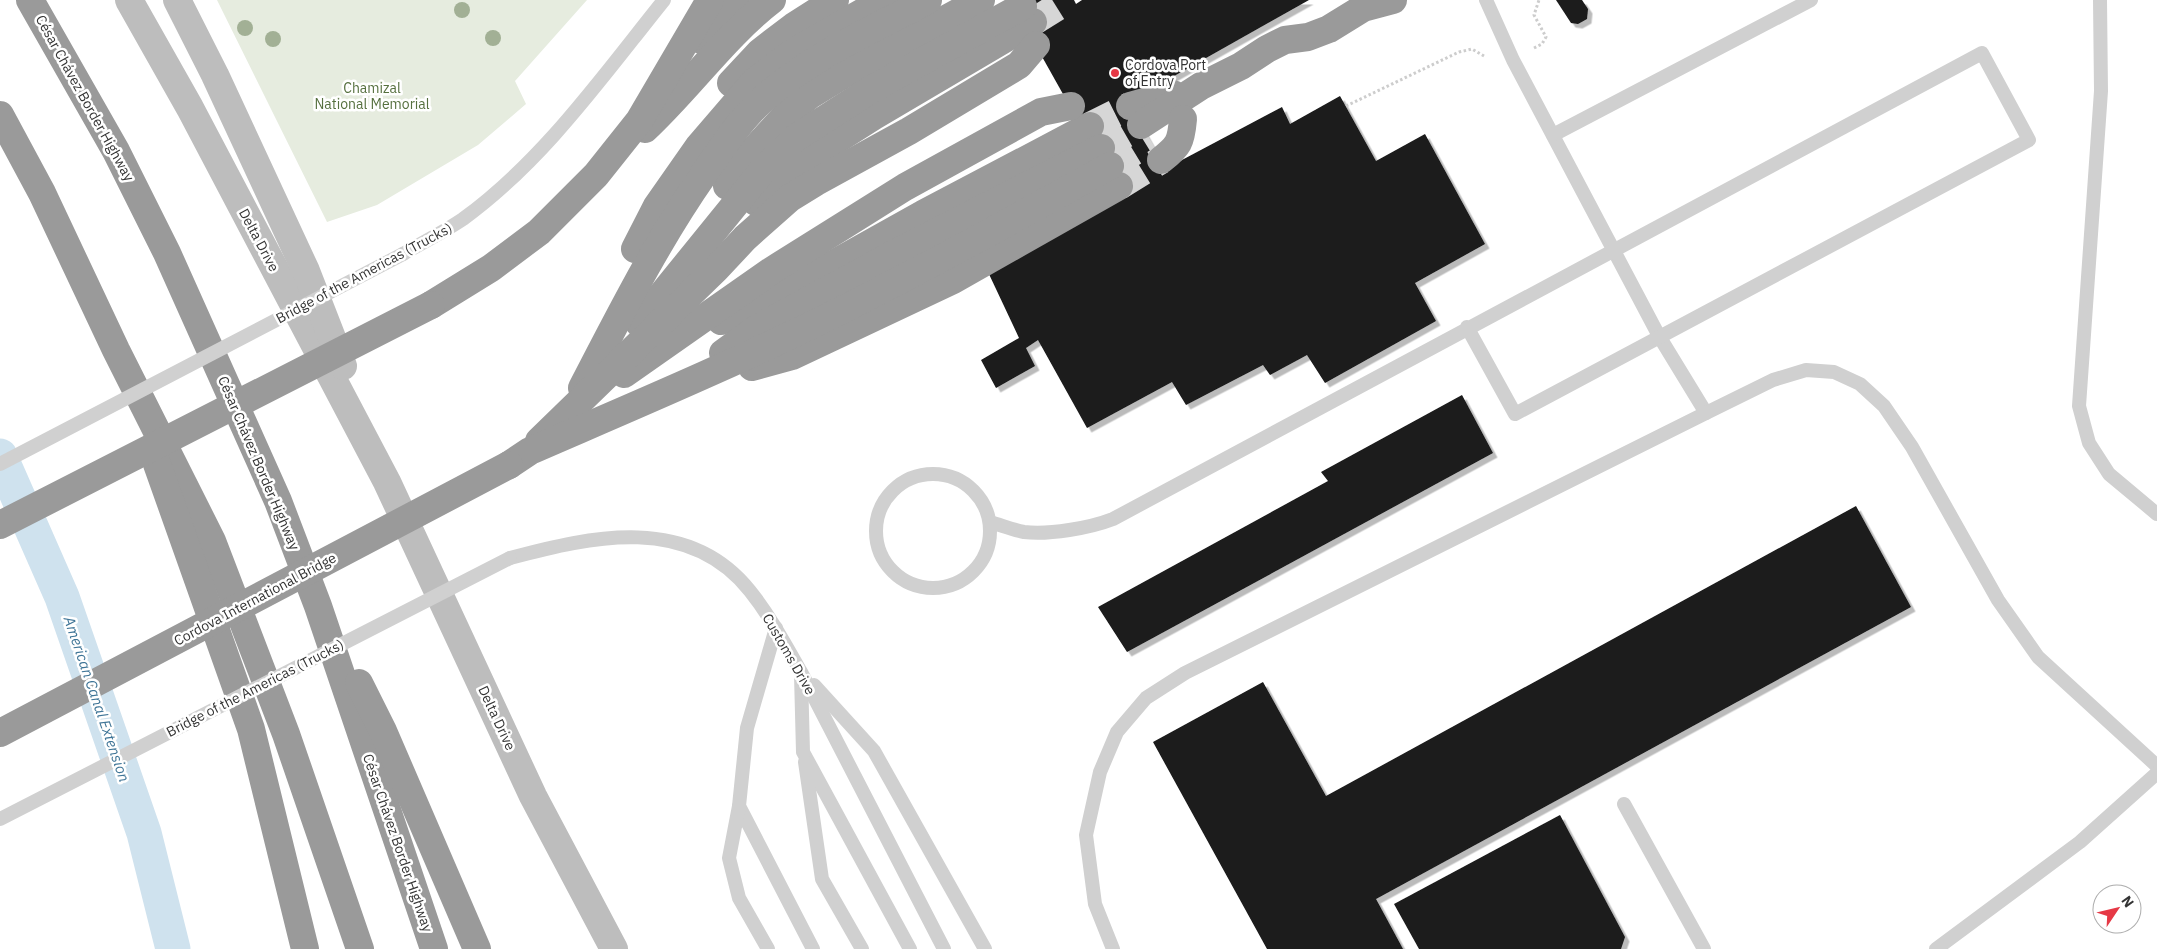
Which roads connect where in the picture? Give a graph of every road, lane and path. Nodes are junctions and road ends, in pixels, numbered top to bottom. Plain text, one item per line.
1 (30, 0) edge
2 (128, 0) edge
3 (177, 0) edge
4 (664, 0) edge
5 (710, 0) edge
6 (736, 0) edge
7 (772, 0) edge
8 (835, 0) edge
9 (884, 0) edge
10 (928, 0) edge
11 (981, 0) edge
12 (1393, 0) edge
13 (1486, 0) edge
14 (1539, 0) edge
15 (1811, 0) edge
16 (2100, 0) edge
17 (1513, 60) junction
18 (1200, 86) junction
19 (1071, 106) tunnel mouth
20 (1346, 106) dead end
21 (0, 115) edge
22 (639, 121) junction
23 (1553, 135) junction
24 (699, 146) junction
25 (1105, 156) junction
26 (596, 175) junction
27 (1613, 248) junction
28 (695, 252) junction
29 (1467, 327) junction
30 (611, 331) junction
31 (1659, 336) junction
32 (116, 350) junction
33 (657, 353) junction
34 (672, 390) junction
35 (571, 409) junction
36 (1706, 413) junction
37 (519, 458) junction
38 (0, 464) edge
39 (387, 482) junction
40 (2157, 514) edge
41 (990, 522) junction
42 (0, 525) edge
43 (510, 558) joint
44 (318, 606) junction
45 (776, 628) junction
46 (801, 672) junction
47 (0, 733) edge
48 (803, 752) junction
49 (2157, 766) edge
50 (2157, 773) edge
51 (1624, 804) dead end
52 (738, 806) junction
53 (0, 819) edge
54 (305, 949) edge
55 (360, 949) edge
56 (434, 949) edge
57 (477, 949) edge
58 (614, 949) edge
59 (768, 949) edge
60 (814, 949) edge
61 (862, 949) edge
62 (910, 949) edge
63 (944, 949) edge
64 (985, 949) edge
65 (1113, 949) edge
66 (1704, 949) edge
67 (1936, 949) edge

1 - 44 highway, César Chávez Border Highway
2 - 39 main road, Delta Drive
3 - 39 main road, Delta Drive
4 - 38 lane, Bridge of the Americas (Trucks), bridge
5 - 22 highway
6 - 22 highway
7 - 26 highway
8 - 24 highway
9 - 24 highway
10 - 30 highway
11 - 28 highway
12 - 18 highway
13 - 17 lane
14 - 17 path
15 - 23 lane
16 - 40 lane
17 - 20 path
17 - 23 lane
18 - 18 highway
19 - 33 highway
21 - 32 highway
22 - 26 highway
23 - 27 lane
24 - 30 highway
25 - 33 highway
25 - 34 highway
25 - 34 highway
26 - 42 highway, bridge
27 - 29 lane
27 - 31 lane
27 - 31 lane
28 - 35 highway
28 - 35 highway
29 - 31 lane
29 - 41 lane
30 - 35 highway
31 - 36 lane
32 - 54 highway
32 - 55 highway
33 - 35 highway
34 - 37 highway
35 - 37 highway
36 - 49 lane
36 - 65 lane
37 - 47 highway, Cordova International Bridge, bridge
39 - 58 main road, Delta Drive
41 - 41 lane
43 - 45 lane, Customs Drive
43 - 53 lane, Bridge of the Americas (Trucks), bridge
44 - 56 highway, César Chávez Border Highway
44 - 57 highway
45 - 46 lane, Customs Drive
45 - 52 lane
46 - 48 lane
46 - 63 lane, Customs Drive
46 - 64 lane
48 - 61 lane
48 - 62 lane
50 - 67 lane
51 - 66 lane
52 - 59 lane
52 - 60 lane

